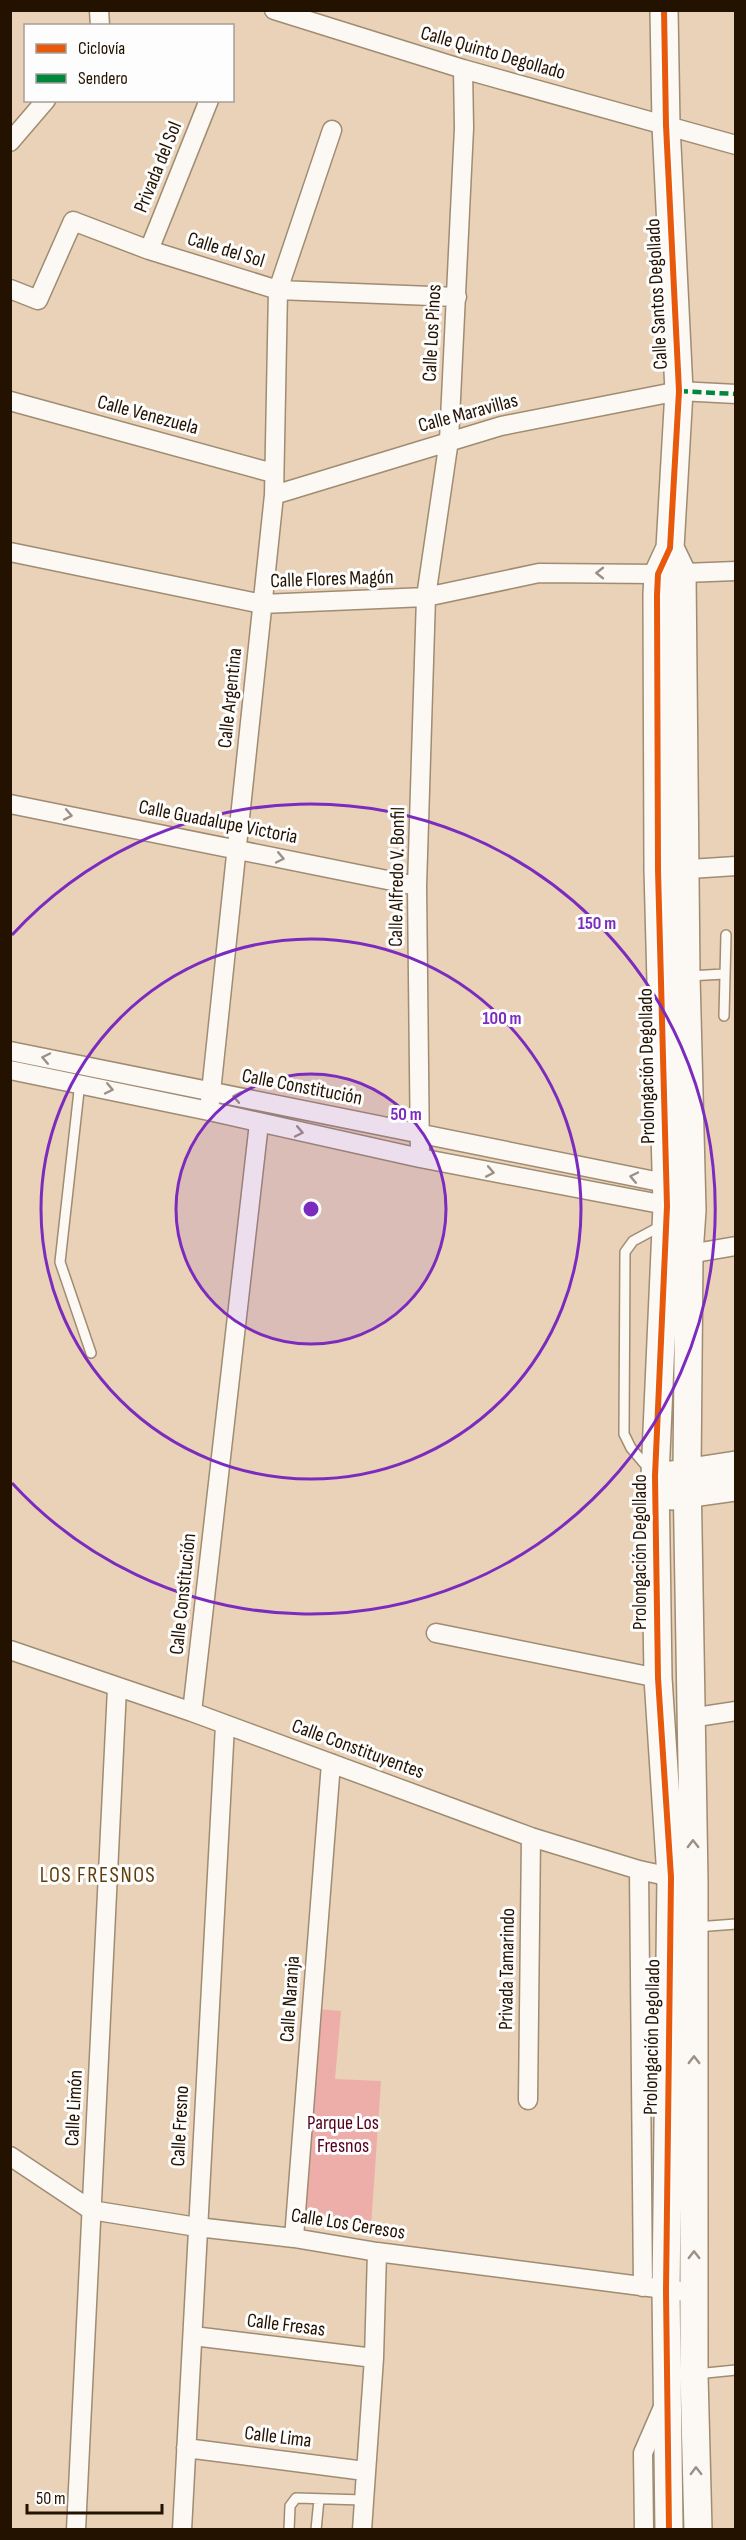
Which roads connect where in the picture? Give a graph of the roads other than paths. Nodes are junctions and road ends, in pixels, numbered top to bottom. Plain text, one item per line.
1 (274, 10) edge
2 (664, 10) edge
3 (463, 69) junction
4 (44, 102) edge
5 (208, 102) edge
6 (666, 125) junction
7 (332, 130) dead end
8 (10, 142) edge
9 (735, 145) edge
10 (150, 250) junction
11 (10, 289) edge
12 (278, 290) junction
13 (457, 297) junction
14 (679, 391) junction
15 (735, 394) edge
16 (10, 401) edge
17 (449, 440) junction
18 (273, 474) junction
19 (274, 495) junction
20 (10, 552) edge
21 (735, 571) edge
22 (670, 573) junction
23 (426, 597) junction
24 (262, 604) junction
25 (10, 804) edge
26 (238, 849) junction
27 (735, 866) edge
28 (658, 870) junction
29 (686, 870) junction
30 (417, 886) junction
31 (726, 935) dead end
32 (724, 974) junction
33 (686, 976) junction
34 (724, 1016) dead end
35 (10, 1051) edge
36 (10, 1070) edge
37 (81, 1074) junction
38 (212, 1092) junction
39 (209, 1111) junction
40 (259, 1123) junction
41 (421, 1133) junction
42 (420, 1158) junction
43 (677, 1202) junction
44 (735, 1246) edge
45 (689, 1254) junction
46 (91, 1353) dead end
47 (735, 1465) edge
48 (688, 1483) junction
49 (656, 1487) junction
50 (735, 1487) edge
51 (436, 1633) dead end
52 (10, 1650) edge
53 (658, 1678) junction
54 (117, 1688) junction
55 (735, 1711) edge
56 (192, 1712) junction
57 (690, 1718) junction
58 (225, 1725) junction
59 (331, 1763) junction
60 (531, 1838) junction
61 (639, 1870) junction
62 (682, 1879) junction
63 (735, 1924) edge
64 (693, 1927) junction
65 (528, 2100) dead end
66 (10, 2156) edge
67 (91, 2210) junction
68 (196, 2227) junction
69 (294, 2238) junction
70 (377, 2252) junction
71 (654, 2289) junction
72 (695, 2293) junction
73 (193, 2336) junction
74 (374, 2358) junction
75 (735, 2370) edge
76 (694, 2375) junction
77 (666, 2399) junction
78 (186, 2448) junction
79 (365, 2471) junction
80 (319, 2499) junction
81 (363, 2500) junction
82 (75, 2529) edge
83 (182, 2529) edge
84 (289, 2529) edge
85 (316, 2529) edge
86 (362, 2529) edge
87 (644, 2529) edge
88 (669, 2529) edge
89 (698, 2529) edge

1 - 3 street, Calle Quinto Degollado
2 - 6 street, Calle Santos Degollado
3 - 6 street, Calle Quinto Degollado
3 - 13 street, Calle Los Pinos
4 - 8 street
5 - 10 street, Privada del Sol
6 - 9 street, Calle Quinto Degollado
6 - 14 street, Calle Santos Degollado
7 - 12 street, Calle Argentina
10 - 11 street, Calle del Sol
10 - 12 street, Calle del Sol
12 - 13 street, Calle del Sol
12 - 18 street, Calle Argentina
13 - 17 street, Calle Los Pinos
14 - 15 street, Calle Maravillas
14 - 17 street, Calle Maravillas
14 - 22 street, Calle Santos Degollado
16 - 18 street, Calle Venezuela
17 - 19 street, Calle Maravillas
17 - 23 street, Calle Los Pinos
18 - 19 street, Calle Argentina
19 - 24 street, Calle Argentina
20 - 24 street, Calle Flores Magón
21 - 22 street, Calle Flores Magón
22 -> 23 street, Calle Flores Magón
22 - 28 street, Prolongación Degollado
22 - 29 street, Prolongación Degollado
23 - 24 street, Calle Flores Magón
23 - 30 street, Calle Alfredo V. Bonfil
24 - 26 street, Calle Argentina
25 -> 26 street, Calle Guadalupe Victoria
26 -> 30 street, Calle Guadalupe Victoria
26 - 38 street, Calle Argentina
27 - 29 street
28 - 29 street
28 - 43 street, Prolongación Degollado
29 - 33 street, Prolongación Degollado
30 - 41 street, Calle Alfredo V. Bonfil
31 - 32 lane
32 - 33 lane
32 - 34 lane
33 - 43 street, Prolongación Degollado
37 -> 35 street, Calle Constitución
36 - 37 street, Calle Constitución
37 - 38 street, Calle Constitución
37 -> 39 street, Calle Constitución
37 - 46 lane
38 - 39 street, Calle Argentina
41 -> 38 street, Calle Constitución
39 - 40 street, Calle Constitución
40 -> 42 street, Calle Constitución
40 - 56 street, Calle Constitución
41 - 42 street, Calle Alfredo V. Bonfil
43 -> 41 street, Calle Constitución
42 -> 43 street, Calle Constitución
43 - 45 street, Prolongación Degollado
43 - 49 street, Prolongación Degollado
43 - 49 lane
44 - 45 street
45 - 48 street, Prolongación Degollado
47 - 48 street
48 - 49 street
48 - 50 street
48 - 57 street, Prolongación Degollado
49 - 53 street, Prolongación Degollado
51 - 53 street
52 - 54 street, Calle Constituyentes
53 - 62 street, Prolongación Degollado
54 - 56 street, Calle Constituyentes
54 - 67 street, Calle Limón
55 - 57 street
56 - 58 street, Calle Constituyentes
62 -> 57 street, Prolongación Degollado
58 - 59 street, Calle Constituyentes
58 - 68 street, Calle Fresno
59 - 60 street, Calle Constituyentes
59 - 69 street, Calle Naranja
60 - 61 street, Calle Constituyentes
60 - 65 street, Privada Tamarindo
61 - 62 street, Calle Constituyentes
61 - 71 street
62 - 64 street, Prolongación Degollado
62 - 71 street, Prolongación Degollado
63 - 64 lane
72 -> 64 street, Prolongación Degollado
66 - 67 street, Calle Los Ceresos
67 - 68 street, Calle Los Ceresos
67 - 82 street, Calle Limón
68 - 69 street, Calle Los Ceresos
68 - 73 street, Calle Fresno
69 - 70 street, Calle Los Ceresos
70 - 71 street, Calle Los Ceresos
70 - 74 street
71 - 72 street, Calle Los Ceresos
71 - 77 street, Prolongación Degollado
72 - 76 street, Prolongación Degollado
73 - 74 street, Calle Fresas
73 - 78 street, Calle Fresno
74 - 79 street
75 - 76 lane
76 - 77 street
89 -> 76 street, Prolongación Degollado
77 - 87 street
77 - 88 street, Prolongación Degollado
78 - 79 street, Calle Lima
78 - 83 street, Calle Fresno
79 - 81 street
80 - 81 lane
80 - 84 lane
80 - 85 lane
81 - 86 street

